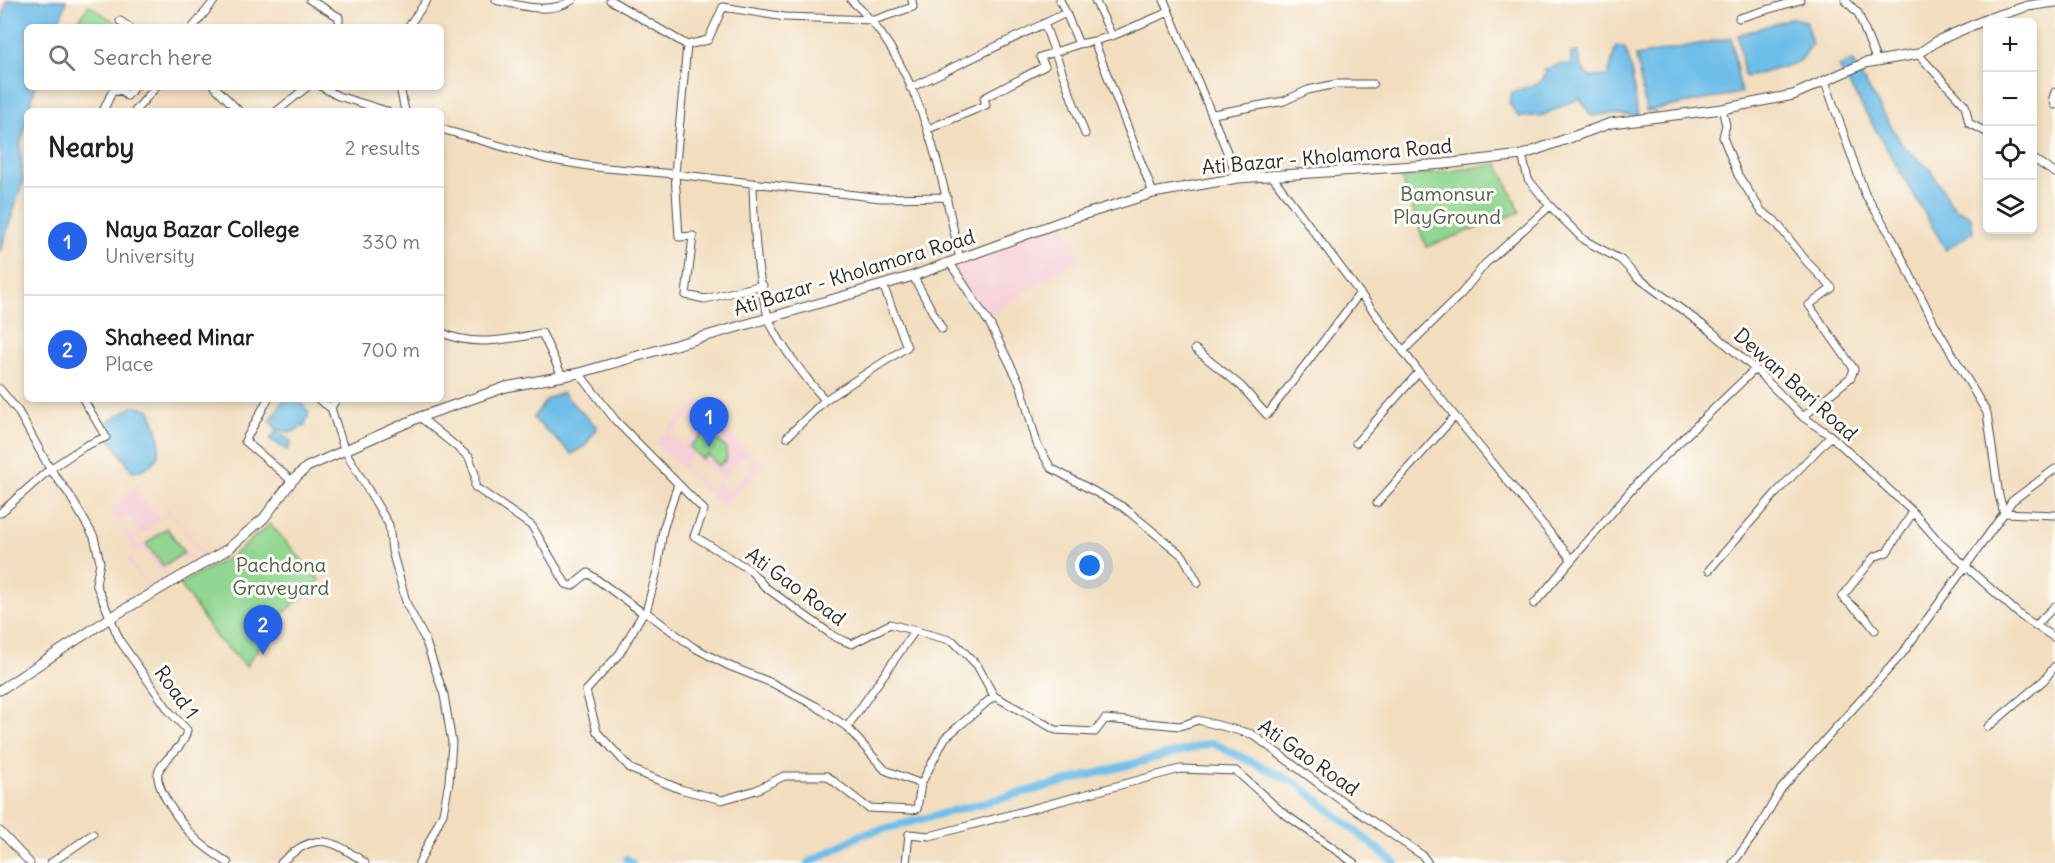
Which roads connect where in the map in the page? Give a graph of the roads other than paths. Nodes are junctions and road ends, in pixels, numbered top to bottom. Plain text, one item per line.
1 (215, 0) edge
2 (310, 0) edge
3 (427, 0) edge
4 (496, 0) edge
5 (573, 0) edge
6 (610, 0) edge
7 (851, 0) edge
8 (912, 0) edge
9 (1060, 0) edge
10 (1095, 0) edge
11 (1164, 0) edge
12 (1800, 0) edge
13 (1845, 0) edge
14 (2055, 2) edge
15 (723, 4) edge
16 (1169, 12) junction
17 (1066, 13) junction
18 (1739, 18) dead end
19 (874, 20) junction
20 (120, 21) dead end
21 (1044, 23) junction
22 (124, 24) edge
23 (195, 24) edge
24 (339, 24) edge
25 (410, 24) edge
26 (1112, 36) junction
27 (1094, 41) junction
28 (1079, 44) junction
29 (687, 45) junction
30 (1054, 52) junction
31 (1918, 54) junction
32 (1876, 59) junction
33 (1827, 80) junction
34 (1373, 84) dead end
35 (910, 88) junction
36 (122, 90) edge
37 (122, 90) edge
38 (132, 90) edge
39 (153, 90) edge
40 (218, 90) edge
41 (303, 90) edge
42 (327, 90) edge
43 (401, 90) edge
44 (2055, 92) edge
45 (2055, 105) edge
46 (104, 108) edge
47 (138, 108) edge
48 (236, 108) edge
49 (281, 108) edge
50 (377, 108) edge
51 (404, 108) edge
52 (1722, 109) junction
53 (1213, 114) junction
54 (928, 129) junction
55 (444, 130) edge
56 (1983, 130) edge
57 (1085, 134) dead end
58 (1522, 155) junction
59 (2037, 161) edge
60 (2055, 173) edge
61 (675, 174) junction
62 (1272, 176) junction
63 (1238, 178) junction
64 (753, 183) junction
65 (1153, 193) junction
66 (947, 197) junction
67 (1550, 206) junction
68 (960, 259) junction
69 (950, 263) junction
70 (913, 276) junction
71 (763, 285) junction
72 (883, 285) junction
73 (1360, 293) junction
74 (768, 318) junction
75 (942, 329) dead end
76 (444, 334) edge
77 (1195, 349) dead end
78 (1403, 351) junction
79 (1755, 369) junction
80 (1419, 372) junction
81 (579, 374) junction
82 (562, 376) junction
83 (0, 389) edge
84 (825, 400) junction
85 (85, 402) edge
86 (266, 402) edge
87 (322, 402) edge
88 (334, 402) edge
89 (331, 408) junction
90 (1455, 416) junction
91 (420, 417) junction
92 (1803, 417) junction
93 (1831, 436) junction
94 (786, 437) dead end
95 (1356, 443) dead end
96 (344, 448) junction
97 (50, 469) junction
98 (2055, 470) edge
99 (292, 481) junction
100 (678, 484) junction
101 (1377, 503) dead end
102 (1913, 512) junction
103 (0, 513) edge
104 (2004, 513) junction
105 (2055, 515) edge
106 (1572, 560) junction
107 (1967, 565) junction
108 (1710, 570) dead end
109 (1198, 584) dead end
110 (1534, 604) dead end
111 (2055, 606) edge
112 (645, 612) junction
113 (110, 618) junction
114 (2035, 626) junction
115 (1875, 630) dead end
116 (914, 632) junction
117 (2055, 638) edge
118 (2055, 666) edge
119 (0, 690) edge
120 (994, 696) junction
121 (847, 727) junction
122 (1988, 727) dead end
123 (921, 784) junction
124 (0, 831) edge
125 (93, 834) dead end
126 (30, 863) edge
127 (51, 863) edge
128 (228, 863) edge
129 (281, 863) edge
130 (365, 863) edge
131 (419, 863) edge
132 (906, 863) edge
133 (1354, 863) edge
134 (1428, 863) edge
135 (1733, 863) edge

1 - 23 street
2 - 24 street
3 - 25 street
4 - 5 street
6 - 29 street
7 - 19 street
8 - 19 street
9 - 17 street
10 - 26 street
11 - 16 street
12 - 18 street
13 - 32 street
14 - 31 main road
15 - 19 street
15 - 29 street
16 - 26 street
16 - 53 street
17 - 21 street
17 - 28 street
19 - 35 street
20 - 22 street
21 - 30 street
21 - 35 street
26 - 27 street
27 - 28 street
27 - 65 street
28 - 30 street
29 - 61 street
30 - 54 street
30 - 57 street
31 - 32 main road
31 - 56 street
32 - 33 main road, Ati Bazar - Kholamora Road
33 - 52 main road, Ati Bazar - Kholamora Road
33 - 104 street
34 - 53 street
35 - 54 street
36 - 38 street
37 - 46 street
39 - 47 street
40 - 48 street
41 - 49 street
42 - 50 street
43 - 51 street
44 - 45 street
52 - 58 main road, Ati Bazar - Kholamora Road
52 - 92 street
53 - 63 street
54 - 66 street
55 - 61 street
58 - 62 main road, Ati Bazar - Kholamora Road
58 - 67 street, Dewan Bari Road
59 - 60 street
61 - 64 street
61 - 71 street
62 - 63 main road, Ati Bazar - Kholamora Road
62 - 73 street
63 - 65 main road, Ati Bazar - Kholamora Road
64 - 66 street
64 - 71 street
65 - 68 main road, Ati Bazar - Kholamora Road
66 - 68 street
67 - 78 street
67 - 79 street, Dewan Bari Road
68 - 69 main road, Ati Bazar - Kholamora Road
69 - 70 main road, Ati Bazar - Kholamora Road
69 - 109 street
70 - 72 main road, Ati Bazar - Kholamora Road
70 - 75 street
71 - 74 street
72 - 74 main road, Ati Bazar - Kholamora Road
72 - 84 street
73 - 77 street
73 - 78 street
74 - 81 main road, Ati Bazar - Kholamora Road
74 - 84 street
76 - 82 street
78 - 80 street
79 - 92 street, Dewan Bari Road
79 - 106 street
80 - 90 street
80 - 95 street
81 - 82 main road, Ati Bazar - Kholamora Road
81 - 100 street
82 - 91 main road, Ati Bazar - Kholamora Road
83 - 97 street, Road 1
84 - 94 street
85 - 97 street
86 - 99 street
87 - 89 street
88 - 89 street
89 - 96 street
90 - 101 street
90 - 106 street
91 - 96 main road, Ati Bazar - Kholamora Road
91 - 112 street
92 - 93 street, Dewan Bari Road
93 - 102 street, Dewan Bari Road
93 - 108 street
96 - 99 main road, Ati Bazar - Kholamora Road
96 - 131 street
97 - 103 street
97 - 113 street, Road 1
98 - 104 street
99 - 113 main road, Ati Bazar - Kholamora Road
100 - 112 street
100 - 116 street, Ati Gao Road
102 - 107 street, Dewan Bari Road
102 - 115 street
104 - 105 street
104 - 107 street
106 - 110 street
107 - 114 street, Dewan Bari Road
107 - 135 street
111 - 114 street
112 - 121 street
112 - 123 street
113 - 119 main road, Ati Bazar - Kholamora Road
113 - 128 street, Road 1
114 - 117 street, Dewan Bari Road
116 - 120 street, Ati Gao Road
116 - 121 street
118 - 122 street
120 - 123 street
120 - 134 street, Ati Gao Road
121 - 123 street
124 - 126 street
125 - 127 street
129 - 130 street
132 - 133 street

